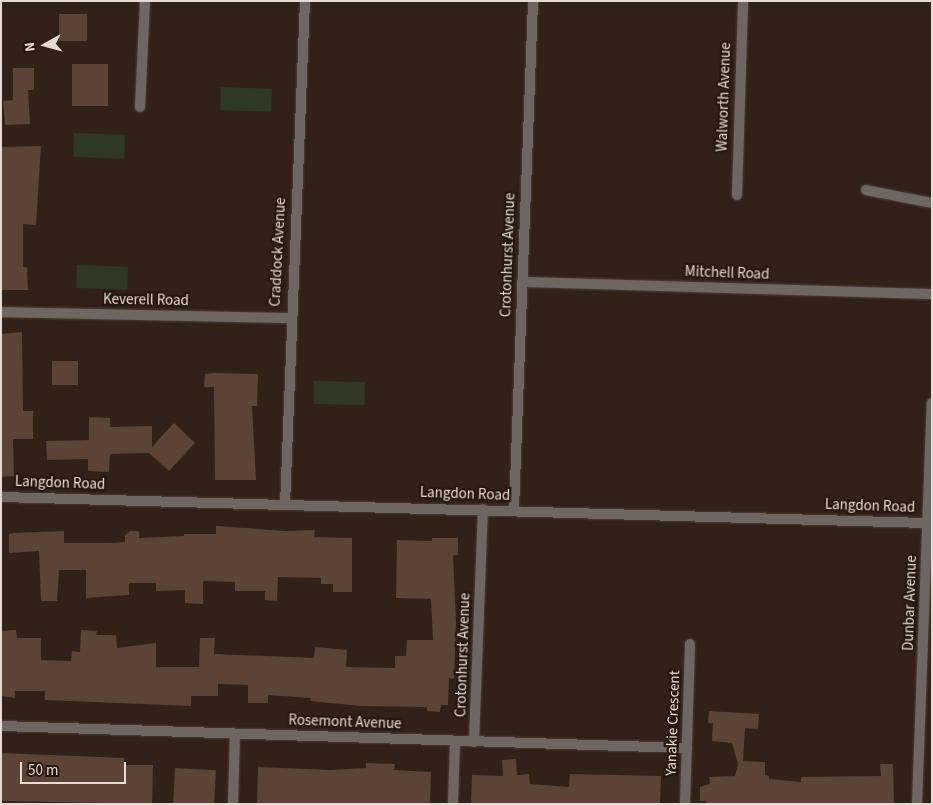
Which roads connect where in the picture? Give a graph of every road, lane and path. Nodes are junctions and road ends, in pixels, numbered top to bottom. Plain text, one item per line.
1 (145, 1) edge
2 (305, 1) edge
3 (533, 1) edge
4 (742, 1) edge
5 (140, 107) dead end
6 (866, 190) dead end
7 (737, 195) dead end
8 (932, 203) edge
9 (522, 282) junction
10 (932, 294) edge
11 (1, 312) edge
12 (290, 318) junction
13 (932, 403) edge
14 (1, 497) edge
15 (285, 505) junction
16 (483, 510) junction
17 (514, 510) junction
18 (928, 523) junction
19 (690, 644) dead end
20 (1, 726) edge
21 (235, 734) junction
22 (454, 741) junction
23 (474, 742) junction
24 (687, 748) junction
25 (233, 804) edge
26 (453, 804) edge
27 (685, 804) edge
28 (917, 804) edge

1 - 5 street
2 - 12 street, Craddock Avenue
3 - 9 street, Crotonhurst Avenue
4 - 7 street, Walworth Avenue
6 - 8 street
9 - 10 street, Mitchell Road
9 - 17 street, Crotonhurst Avenue
11 - 12 street, Keverell Road
12 - 15 street, Craddock Avenue
13 - 18 street, Dunbar Avenue
14 - 15 street, Langdon Road
15 - 16 street, Langdon Road
16 - 17 street, Langdon Road
16 - 23 street, Crotonhurst Avenue
17 - 18 street, Langdon Road
18 - 28 street, Dunbar Avenue
19 - 24 street, Yanakie Crescent
20 - 21 street, Rosemont Avenue
21 - 22 street, Rosemont Avenue
21 - 25 street
22 - 23 street, Rosemont Avenue
22 - 26 street
23 - 24 street, Rosemont Avenue
24 - 27 street, Yanakie Crescent

